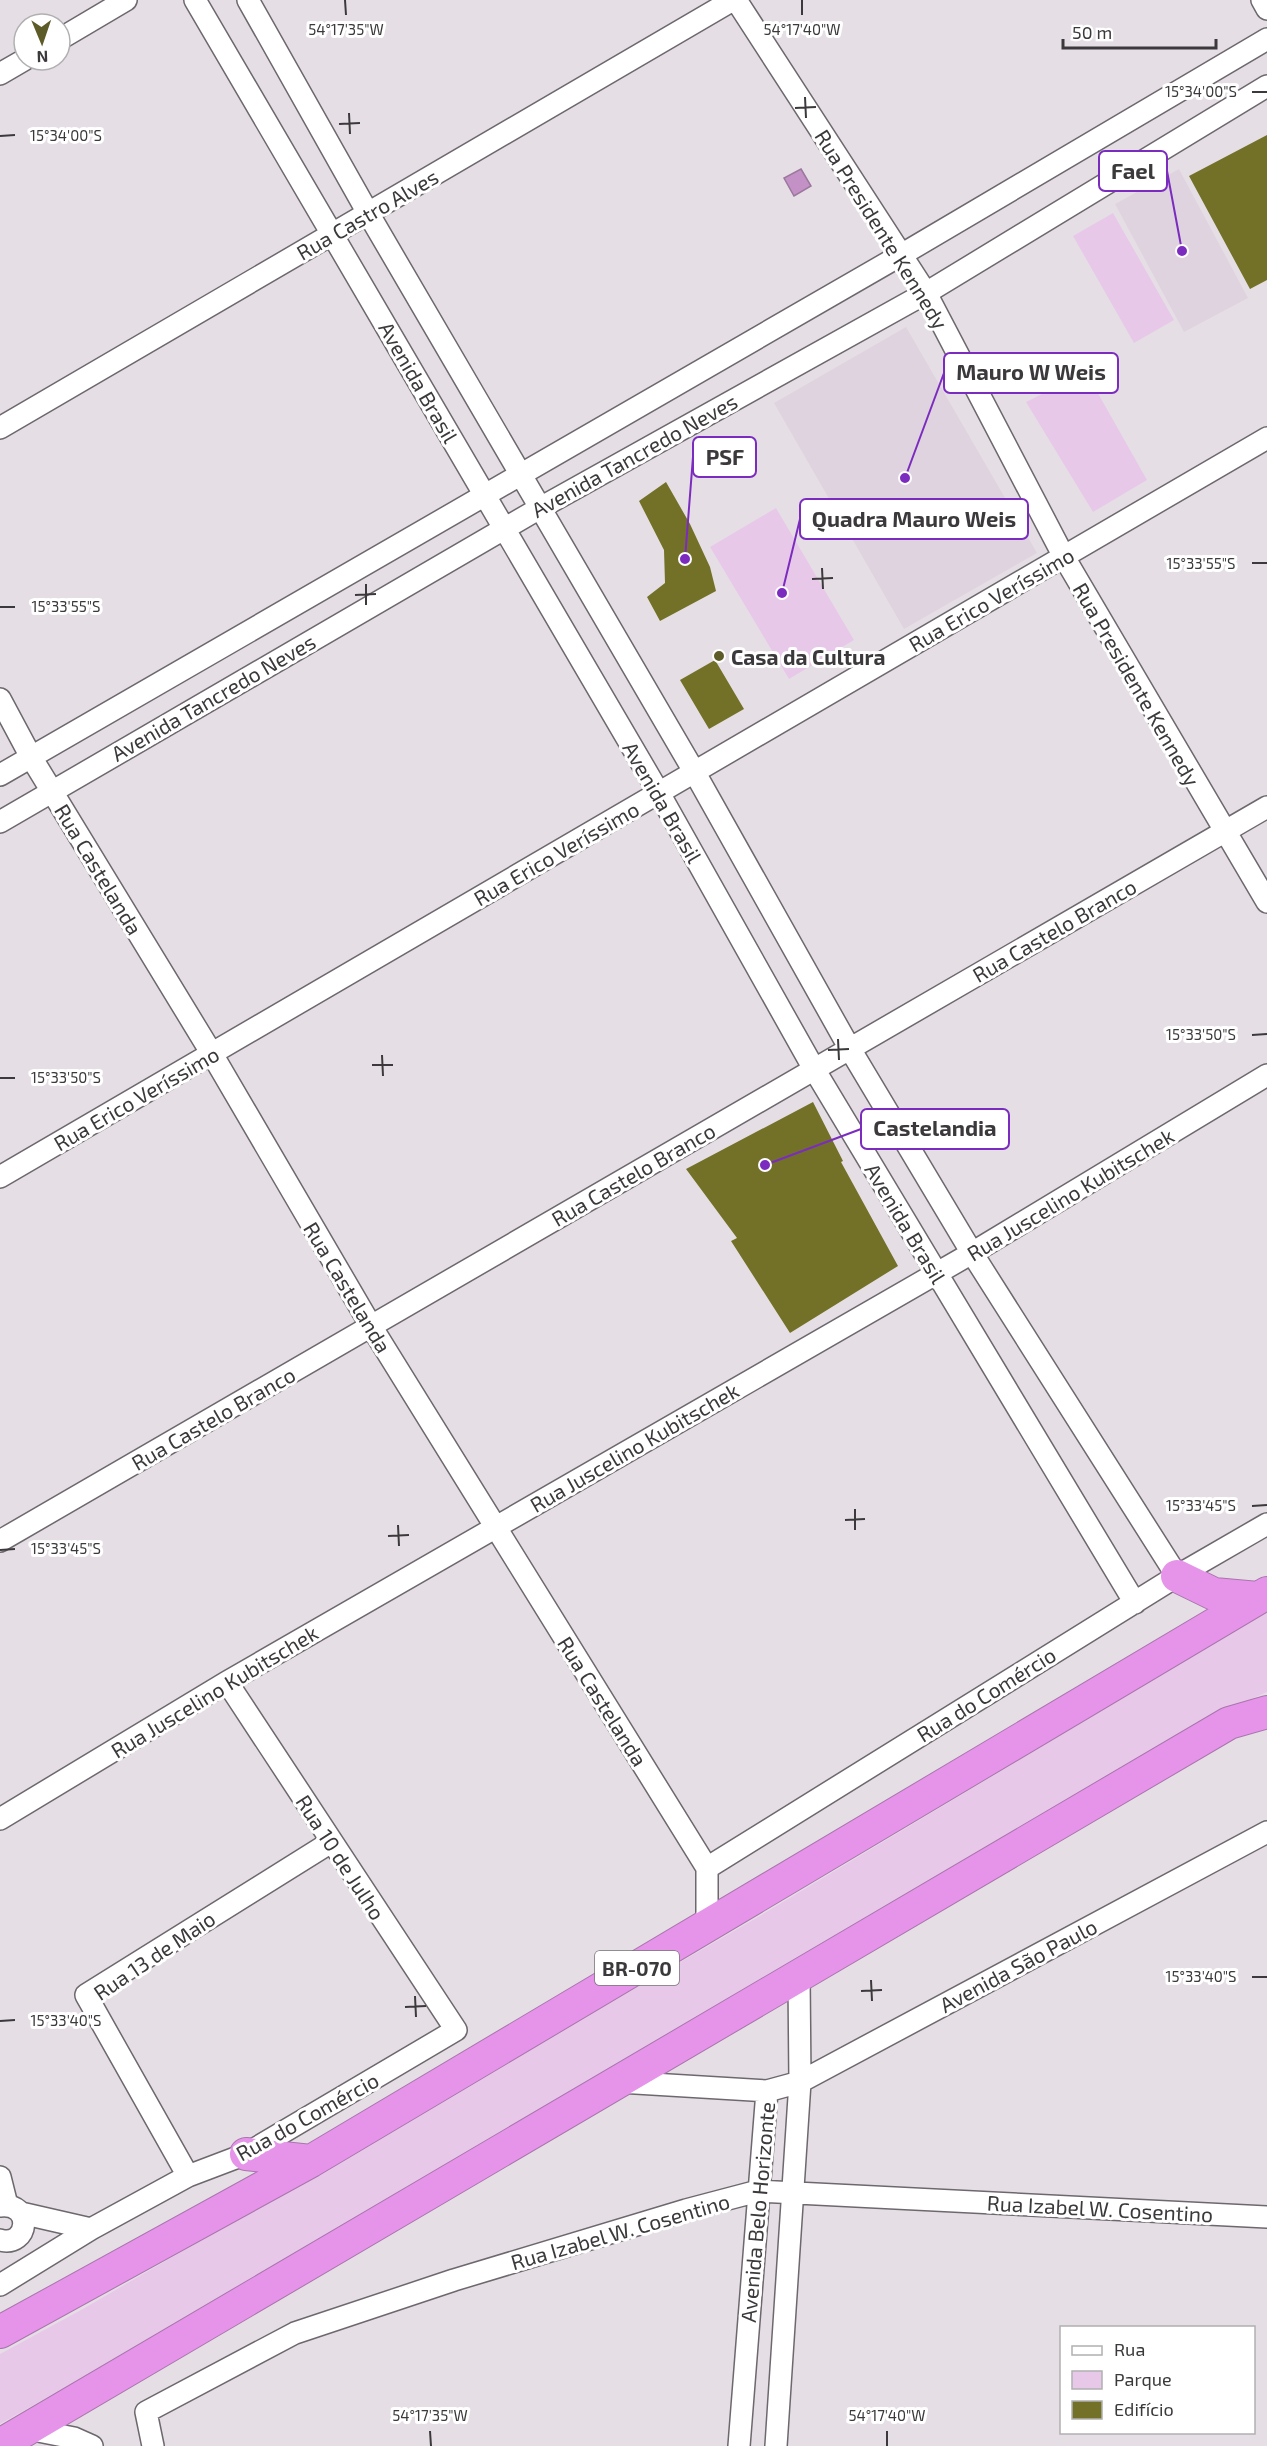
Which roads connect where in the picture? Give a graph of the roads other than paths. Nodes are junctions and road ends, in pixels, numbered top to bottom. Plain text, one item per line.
1 (126, 0) edge
2 (195, 0) edge
3 (248, 0) edge
4 (735, 0) edge
5 (1262, 0) edge
6 (1267, 9) edge
7 (72, 32) edge
8 (1267, 39) edge
9 (1267, 86) edge
10 (368, 213) junction
11 (332, 234) junction
12 (902, 255) junction
13 (926, 293) junction
14 (0, 428) edge
15 (1267, 438) edge
16 (520, 474) junction
17 (484, 494) junction
18 (540, 508) junction
19 (504, 528) junction
20 (1064, 557) junction
21 (0, 699) edge
22 (31, 757) junction
23 (695, 772) junction
24 (0, 775) edge
25 (52, 791) junction
26 (659, 793) junction
27 (1267, 807) edge
28 (0, 822) edge
29 (1224, 832) junction
30 (1267, 902) edge
31 (850, 1049) junction
32 (212, 1054) junction
33 (814, 1069) junction
34 (1267, 1075) edge
35 (0, 1178) edge
36 (972, 1253) junction
37 (936, 1274) junction
38 (370, 1326) junction
39 (1267, 1524) edge
40 (495, 1527) junction
41 (0, 1541) edge
42 (1177, 1576) junction
43 (1262, 1595) edge
44 (1135, 1603) junction
45 (227, 1682) junction
46 (1267, 1712) edge
47 (0, 1819) edge
48 (1267, 1832) edge
49 (331, 1842) junction
50 (706, 1868) junction
51 (707, 1927) junction
52 (800, 1977) junction
53 (456, 2030) joint
54 (619, 2082) junction
55 (801, 2082) junction
56 (767, 2091) junction
57 (246, 2154) junction
58 (311, 2161) junction
59 (188, 2176) junction
60 (0, 2177) edge
61 (758, 2191) junction
62 (792, 2192) junction
63 (10, 2208) edge
64 (1267, 2217) edge
65 (91, 2229) junction
66 (0, 2240) edge
67 (0, 2285) edge
68 (0, 2332) edge
69 (28, 2430) junction
70 (0, 2445) edge
71 (92, 2446) edge
72 (153, 2446) edge
73 (739, 2446) edge
74 (776, 2446) edge

1 - 7 street
2 - 11 street, Avenida Brasil
3 - 10 street, Avenida Brasil
4 - 10 street, Rua Castro Alves
4 - 12 street, Rua Presidente Kennedy
5 - 6 street
8 - 12 street, Avenida Tancredo Neves
9 - 13 street, Avenida Tancredo Neves
10 - 11 street, Rua Castro Alves
10 - 16 street, Avenida Brasil
11 - 14 street, Rua Castro Alves
11 - 17 street, Avenida Brasil
12 - 13 street, Rua Presidente Kennedy
12 - 16 street, Avenida Tancredo Neves
13 - 18 street, Avenida Tancredo Neves
13 - 20 street, Rua Presidente Kennedy
15 - 20 street, Rua Erico Veríssimo
16 - 17 street, Avenida Tancredo Neves
16 - 18 street, Avenida Brasil
17 - 19 street, Avenida Brasil
17 - 22 street, Avenida Tancredo Neves
18 - 19 street, Avenida Tancredo Neves
18 - 23 street, Avenida Brasil
19 - 25 street, Avenida Tancredo Neves
19 - 26 street, Avenida Brasil
20 - 23 street, Rua Erico Veríssimo
20 - 29 street, Rua Presidente Kennedy
21 - 22 street, Rua Castelanda
22 - 24 street, Avenida Tancredo Neves
22 - 25 street, Rua Castelanda
23 - 26 street, Rua Erico Veríssimo
23 - 31 street, Avenida Brasil
25 - 28 street, Avenida Tancredo Neves
25 - 32 street, Rua Castelanda
26 - 32 street, Rua Erico Veríssimo
26 - 33 street, Avenida Brasil
27 - 29 street, Rua Castelo Branco
29 - 30 street, Rua Presidente Kennedy
29 - 31 street, Rua Castelo Branco
31 - 33 street, Rua Castelo Branco
31 - 36 street, Avenida Brasil
32 - 35 street, Rua Erico Veríssimo
32 - 38 street, Rua Castelanda
33 - 37 street, Avenida Brasil
33 - 38 street, Rua Castelo Branco
34 - 36 street, Rua Juscelino Kubitschek
36 - 37 street, Rua Juscelino Kubitschek
36 - 42 street, Avenida Brasil
37 - 40 street, Rua Juscelino Kubitschek
37 - 44 street, Avenida Brasil
38 - 40 street, Rua Castelanda
38 - 41 street, Rua Castelo Branco
39 - 42 street, Rua do Comércio
40 - 45 street, Rua Juscelino Kubitschek
40 - 50 street, Rua Castelanda
42 - 43 highway
42 - 44 street, Rua do Comércio
43 - 51 highway, BR-070
44 - 50 street, Rua do Comércio
45 - 47 street, Rua Juscelino Kubitschek
45 - 49 street, Rua 10 de Julho
46 - 52 highway
48 - 55 street, Avenida São Paulo
49 - 53 street, Rua 10 de Julho
49 - 59 street, Rua 13 de Maio
50 - 51 street
51 - 58 highway, BR-070
52 - 54 highway
52 - 55 street, Avenida Belo Horizonte
53 - 57 street, Rua do Comércio
54 - 56 street, Avenida Belo Horizonte
54 - 69 highway
55 - 56 street, Avenida São Paulo
55 - 62 street, Avenida Belo Horizonte
56 - 61 street, Avenida Belo Horizonte
57 - 58 highway
57 - 59 street, Rua do Comércio
58 - 68 highway, BR-070
59 - 65 street, Rua do Comércio
60 - 63 street
61 - 62 street, Rua Izabel W. Cosentino
61 - 72 street, Rua Izabel W. Cosentino
61 - 73 street, Avenida Belo Horizonte
62 - 64 street, Rua Izabel W. Cosentino
62 - 74 street, Avenida Belo Horizonte
63 - 65 street
63 - 66 street
65 - 67 street, Rua do Comércio
69 - 70 highway
69 - 71 street

